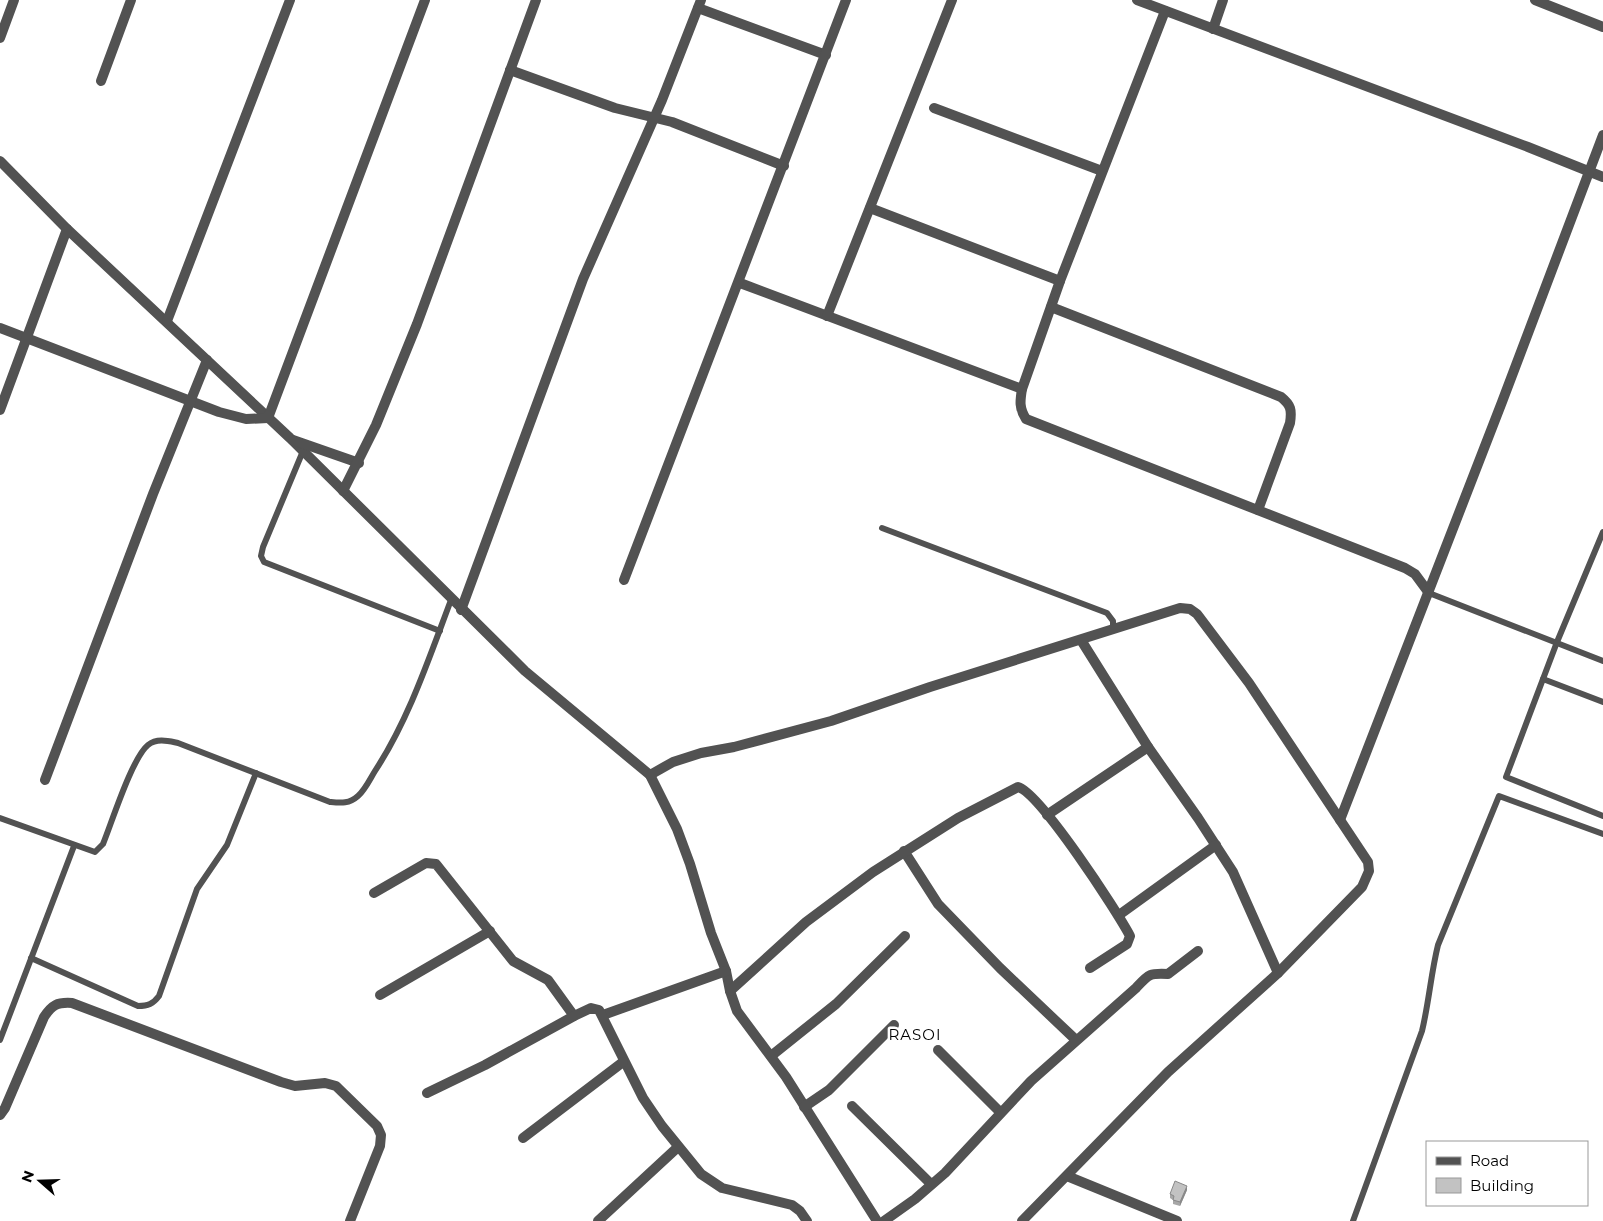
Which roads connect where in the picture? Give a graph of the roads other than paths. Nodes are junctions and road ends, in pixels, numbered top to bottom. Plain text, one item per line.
1 (14, 0) edge
2 (131, 0) edge
3 (290, 0) edge
4 (426, 0) edge
5 (536, 0) edge
6 (846, 0) edge
7 (952, 0) edge
8 (1137, 0) edge
9 (1223, 0) edge
10 (1535, 0) edge
11 (700, 4) edge
12 (1165, 11) junction
13 (1603, 27) edge
14 (1213, 29) junction
15 (0, 38) edge
16 (826, 55) junction
17 (510, 70) junction
18 (101, 81) dead end
19 (934, 108) dead end
20 (654, 118) junction
21 (1603, 135) edge
22 (0, 161) edge
23 (784, 166) junction
24 (1102, 171) junction
25 (1590, 172) junction
26 (1603, 178) edge
27 (870, 208) junction
28 (67, 229) junction
29 (1060, 281) junction
30 (740, 283) junction
31 (1051, 307) junction
32 (827, 316) junction
33 (167, 321) junction
34 (0, 328) edge
35 (27, 338) junction
36 (207, 360) junction
37 (1022, 389) junction
38 (192, 400) junction
39 (0, 410) edge
40 (268, 418) junction
41 (290, 438) junction
42 (303, 451) junction
43 (359, 463) junction
44 (343, 491) junction
45 (1258, 510) junction
46 (882, 528) dead end
47 (1603, 532) edge
48 (624, 580) dead end
49 (1429, 592) junction
50 (451, 600) junction
51 (461, 610) junction
52 (1113, 630) junction
53 (440, 631) junction
54 (1081, 640) junction
55 (1557, 642) junction
56 (1603, 661) edge
57 (1544, 678) junction
58 (1603, 702) edge
59 (1148, 747) junction
60 (256, 773) junction
61 (650, 775) junction
62 (45, 780) dead end
63 (1047, 815) junction
64 (1603, 816) edge
65 (0, 818) edge
66 (1340, 820) junction
67 (1603, 834) edge
68 (74, 846) junction
69 (1216, 846) junction
70 (904, 851) junction
71 (374, 893) dead end
72 (1119, 915) junction
73 (490, 931) junction
74 (905, 936) dead end
75 (1198, 951) dead end
76 (32, 958) junction
77 (1090, 968) dead end
78 (726, 971) junction
79 (1278, 973) junction
80 (730, 991) junction
81 (380, 995) dead end
82 (603, 1014) junction
83 (574, 1016) junction
84 (894, 1025) dead end
85 (0, 1040) edge
86 (1076, 1040) junction
87 (938, 1050) dead end
88 (771, 1056) junction
89 (623, 1062) junction
90 (427, 1093) dead end
91 (852, 1106) dead end
92 (804, 1107) junction
93 (1000, 1112) junction
94 (0, 1115) edge
95 (523, 1138) dead end
96 (678, 1147) junction
97 (1067, 1176) junction
98 (931, 1184) junction
99 (350, 1221) edge
100 (598, 1221) edge
101 (807, 1221) edge
102 (877, 1221) edge
103 (884, 1221) edge
104 (1022, 1221) edge
105 (1177, 1221) edge
106 (1353, 1221) edge

1 - 15 street
2 - 18 street
3 - 33 street
4 - 40 street
5 - 17 street
6 - 16 street
7 - 27 street
8 - 12 street
9 - 14 street
10 - 13 street
11 - 16 street
11 - 20 street
12 - 14 street
12 - 24 street
14 - 25 street
16 - 23 street
17 - 20 street
17 - 43 street
19 - 24 street
20 - 23 street
20 - 51 street
21 - 25 street
22 - 28 street
23 - 30 street
24 - 29 street
25 - 26 street
25 - 49 street
27 - 29 street
27 - 32 street
28 - 33 street
28 - 35 street
29 - 31 street
30 - 32 street
30 - 48 street
31 - 37 street
31 - 45 street
32 - 37 street
33 - 36 street
34 - 35 street
35 - 38 street
35 - 39 street
36 - 38 street
36 - 40 street
37 - 45 street
38 - 40 street
38 - 62 street
40 - 41 street
41 - 42 street
41 - 43 street
42 - 44 street
42 - 53 lane
43 - 44 street
44 - 50 street
45 - 49 street
46 - 52 lane
47 - 55 lane
49 - 55 lane
49 - 66 street
50 - 51 street
50 - 53 lane
51 - 61 street
52 - 54 street
52 - 66 street
53 - 60 lane
54 - 59 street
54 - 61 street
55 - 56 lane
55 - 57 lane
57 - 58 lane
57 - 64 lane
59 - 63 street
59 - 69 street
60 - 68 lane
60 - 76 lane
61 - 78 street
63 - 70 street
63 - 72 street
65 - 68 lane
66 - 79 street
67 - 106 lane
68 - 76 lane
69 - 72 street
69 - 79 street
70 - 80 street
70 - 86 street
71 - 73 street
72 - 77 street
73 - 81 street
73 - 83 street
74 - 88 street
75 - 86 street
76 - 85 lane
78 - 80 street
78 - 82 street
79 - 97 street
80 - 88 street
82 - 83 street
82 - 89 street
83 - 90 street
84 - 92 street
86 - 93 street
87 - 93 street
88 - 92 street
89 - 95 street
89 - 96 street
91 - 98 street
92 - 102 street
93 - 98 street
94 - 99 street
96 - 100 street
96 - 101 street
97 - 104 street
97 - 105 street
98 - 103 street

